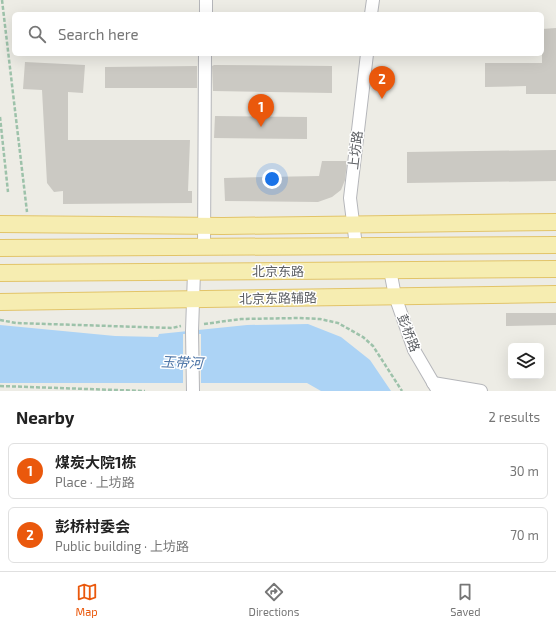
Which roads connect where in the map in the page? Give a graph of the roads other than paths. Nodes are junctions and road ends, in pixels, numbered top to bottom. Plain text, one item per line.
1 (206, 0) edge
2 (373, 0) edge
3 (206, 12) edge
4 (371, 12) edge
5 (205, 56) edge
6 (367, 56) edge
7 (556, 222) edge
8 (4, 224) edge
9 (353, 224) junction
10 (204, 226) junction
11 (556, 245) edge
12 (356, 246) junction
13 (204, 247) junction
14 (0, 248) edge
15 (556, 269) edge
16 (390, 270) junction
17 (194, 272) junction
18 (0, 273) edge
19 (556, 294) edge
20 (395, 296) junction
21 (194, 299) junction
22 (7, 302) edge
23 (436, 387) edge
24 (193, 391) edge
25 (480, 391) edge

1 - 3 street
2 - 4 street
5 - 10 street
6 - 9 street, 上坊路
7 - 9 main road
8 - 10 main road
9 - 10 main road
9 - 12 street, 上坊路
10 - 13 street
11 - 12 main road, 北京东路
12 - 13 main road, 北京东路
13 - 14 main road, 北京东路
15 - 16 main road, 北京东路
16 - 17 main road, 北京东路
16 - 20 street, 彭桥路
17 - 18 main road, 北京东路
17 - 21 street
19 - 20 main road, 北京东路辅路
20 - 21 main road, 北京东路辅路
20 - 23 street, 彭桥路
21 - 22 main road, 北京东路辅路
21 - 24 street
23 - 25 street

